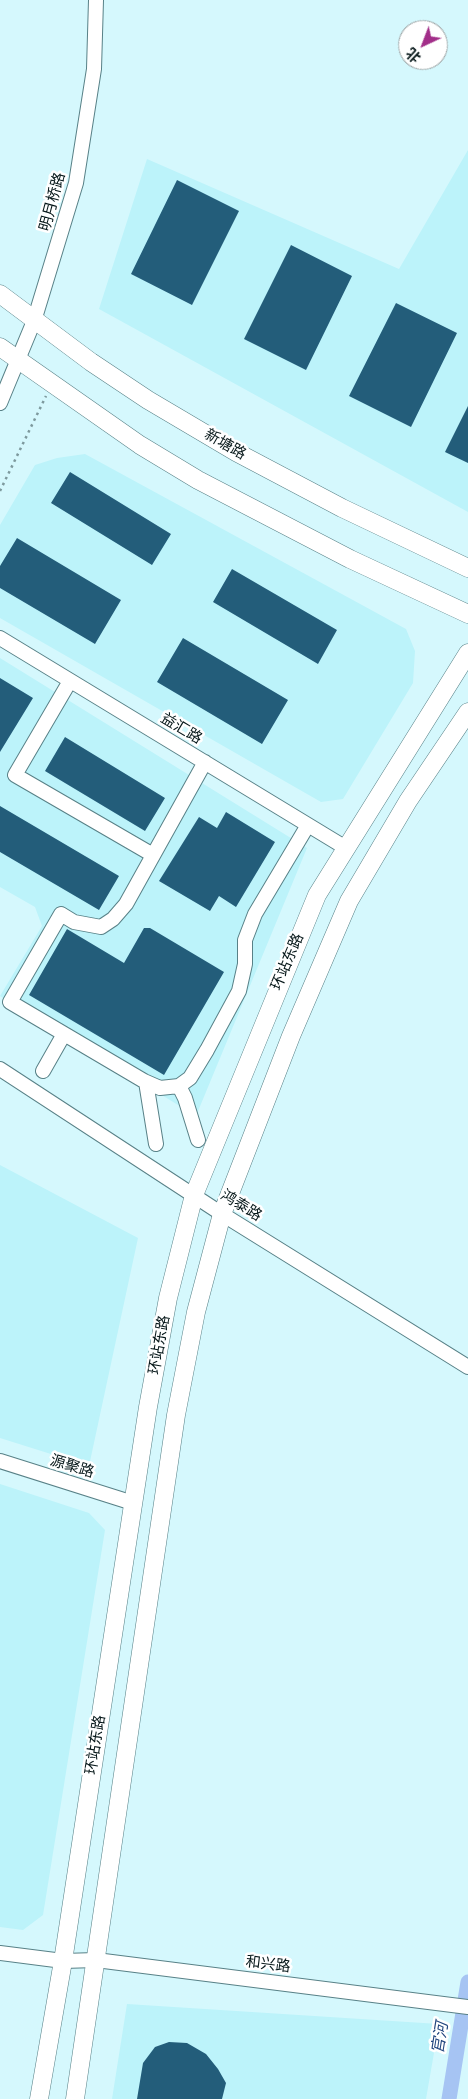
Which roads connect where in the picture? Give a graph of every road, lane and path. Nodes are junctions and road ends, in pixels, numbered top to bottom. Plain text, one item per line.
1 (96, 0) edge
2 (0, 294) edge
3 (34, 321) junction
4 (0, 347) edge
5 (18, 361) junction
6 (52, 384) junction
7 (0, 403) edge
8 (0, 491) edge
9 (468, 568) edge
10 (468, 614) edge
11 (0, 638) edge
12 (468, 653) edge
13 (70, 680) junction
14 (468, 712) edge
15 (204, 762) junction
16 (308, 825) junction
17 (346, 848) junction
18 (153, 855) junction
19 (64, 1034) junction
20 (0, 1068) edge
21 (43, 1071) dead end
22 (146, 1082) junction
23 (179, 1086) junction
24 (198, 1140) dead end
25 (156, 1144) dead end
26 (194, 1195) junction
27 (222, 1214) junction
28 (468, 1366) edge
29 (0, 1461) edge
30 (133, 1503) junction
31 (0, 1953) edge
32 (63, 1960) junction
33 (96, 1960) junction
34 (468, 2007) edge
35 (39, 2099) edge
36 (75, 2099) edge

1 - 3 street, 明月桥路
2 - 3 main road, 新塘路
3 - 5 street, 明月桥路
3 - 9 main road, 新塘路
4 - 5 main road
5 - 6 main road
5 - 7 street, 明月桥路
6 - 8 path
6 - 10 main road
11 - 13 street, 益汇路
12 - 17 main road, 环站东路
13 - 15 street, 益汇路
13 - 18 street
14 - 27 main road, 环站东路
15 - 16 street, 益汇路
15 - 18 street
16 - 17 street, 益汇路
16 - 23 street
17 - 26 main road, 环站东路
18 - 19 street
19 - 21 street
19 - 22 street
20 - 26 street, 鸿泰路
22 - 23 street
22 - 25 street
23 - 24 street
26 - 27 street, 鸿泰路
26 - 30 main road, 环站东路
27 - 28 street, 鸿泰路
27 - 33 main road, 环站东路
29 - 30 street, 源聚路
30 - 32 main road, 环站东路
31 - 32 street, 和兴路
32 - 33 street, 和兴路
32 - 35 main road, 环站东路
33 - 34 street, 和兴路
33 - 36 main road, 环站东路

